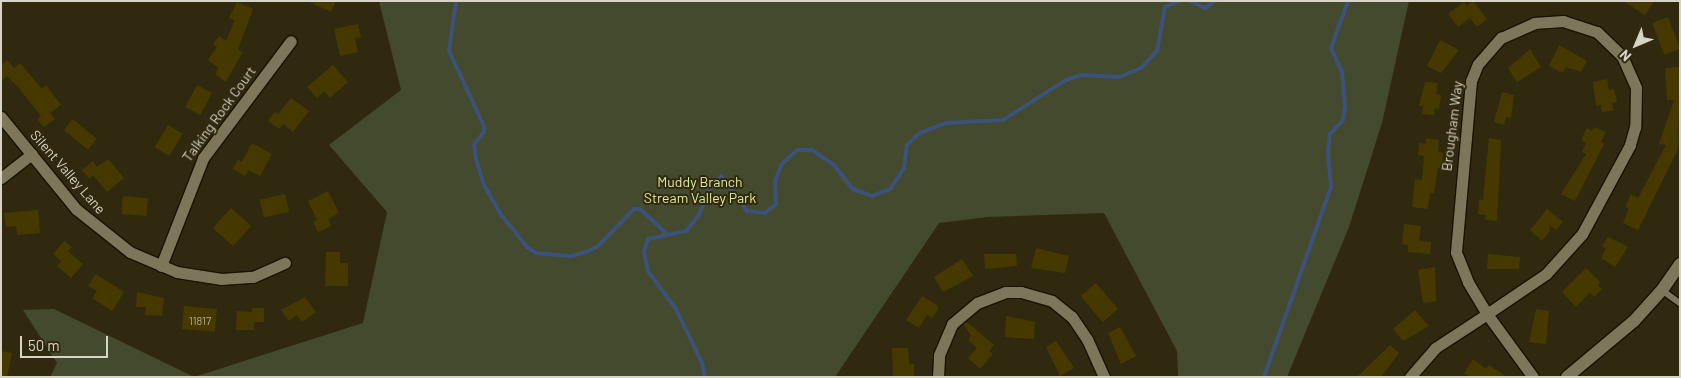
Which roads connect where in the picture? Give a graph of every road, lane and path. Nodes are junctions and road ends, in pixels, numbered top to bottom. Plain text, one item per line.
1 (291, 41) dead end
2 (1, 117) edge
3 (32, 154) junction
4 (1, 178) edge
5 (285, 263) dead end
6 (1680, 264) edge
7 (161, 266) junction
8 (1662, 290) junction
9 (1680, 303) edge
10 (1487, 314) junction
11 (938, 377) edge
12 (1104, 377) edge
13 (1410, 377) edge
14 (1533, 377) edge
15 (1567, 377) edge

1 - 7 street, Talking Rock Court
2 - 3 street, Silent Valley Lane
3 - 4 street
3 - 7 street, Silent Valley Lane
5 - 7 street, Silent Valley Lane
6 - 8 street
8 - 9 lane
8 - 15 street
10 - 10 street, Brougham Way
10 - 13 street, Brougham Way
10 - 14 street
11 - 12 street

